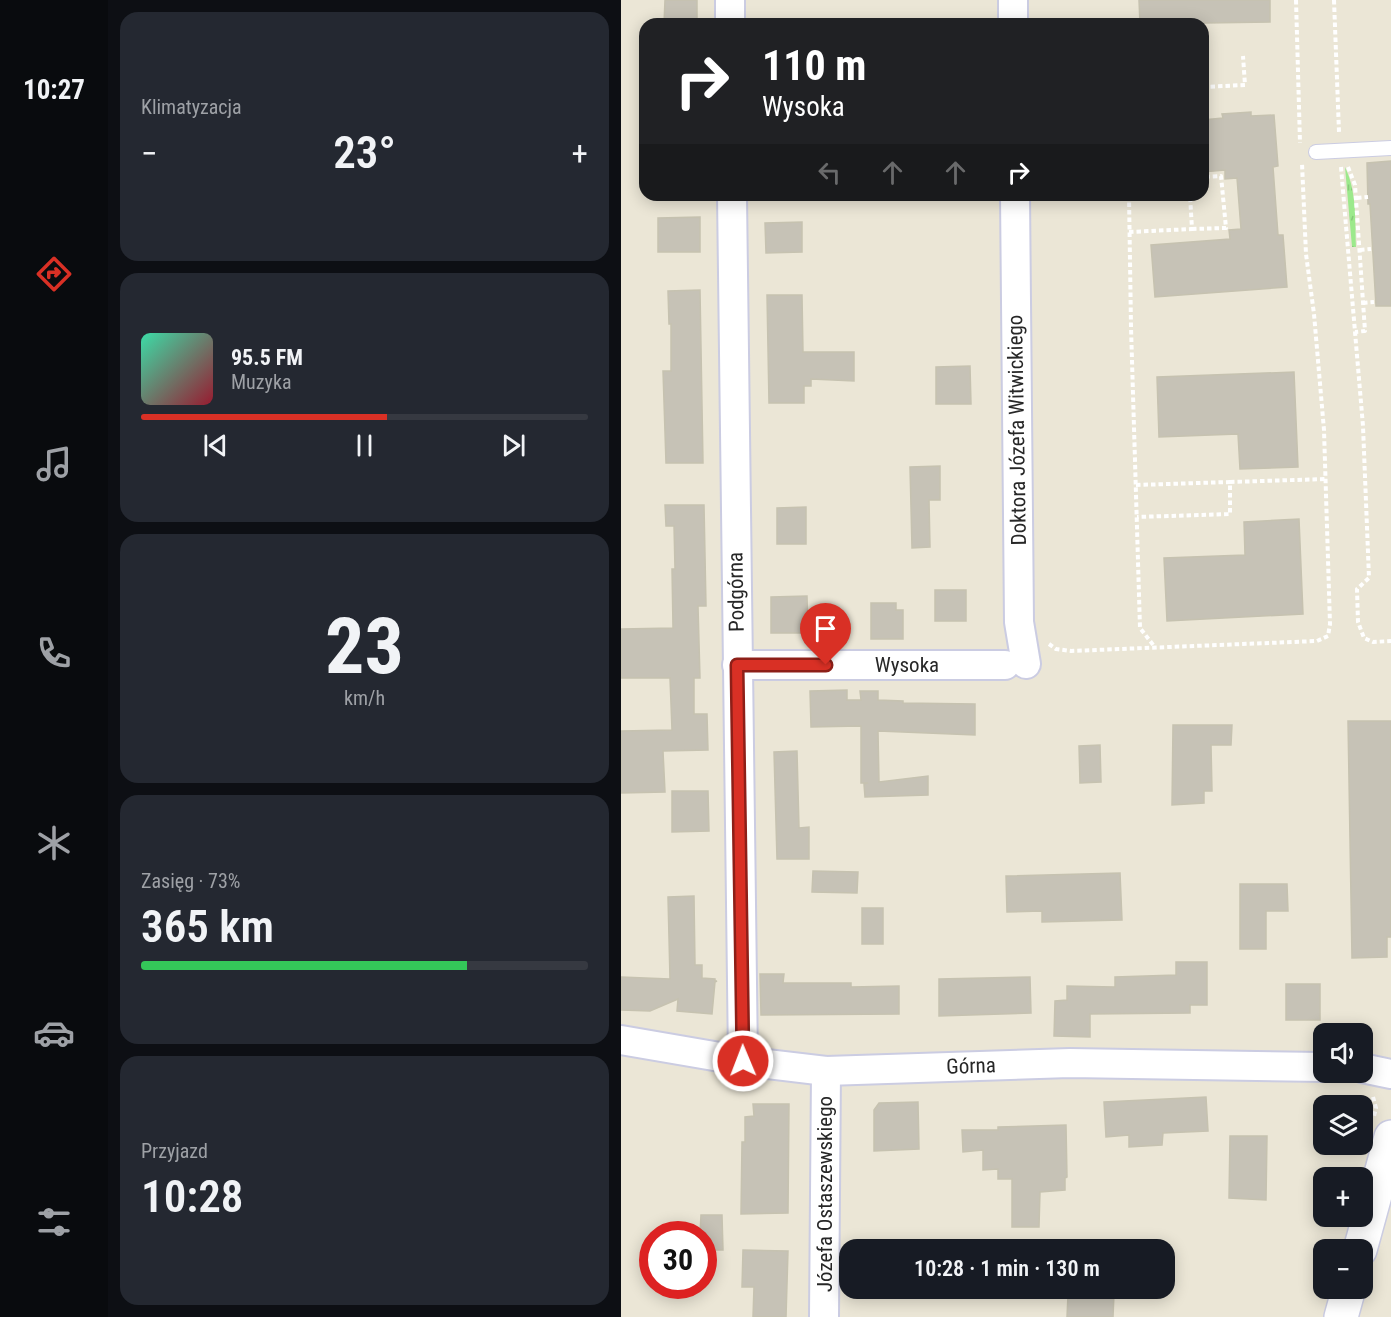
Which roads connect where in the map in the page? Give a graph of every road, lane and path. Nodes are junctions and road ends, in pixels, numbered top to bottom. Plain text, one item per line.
1 (730, 0) edge
2 (1013, 0) edge
3 (1296, 0) edge
4 (1334, 0) edge
5 (730, 18) edge
6 (1013, 18) edge
7 (1243, 56) dead end
8 (1209, 87) edge
9 (1391, 147) edge
10 (1316, 152) dead end
11 (1340, 155) junction
12 (1209, 177) edge
13 (1368, 197) dead end
14 (1356, 198) junction
15 (732, 201) edge
16 (1015, 201) edge
17 (1129, 201) edge
18 (1191, 201) edge
19 (1193, 229) junction
20 (1129, 232) junction
21 (1371, 249) dead end
22 (1360, 250) junction
23 (1374, 302) dead end
24 (1363, 303) junction
25 (1355, 333) junction
26 (1326, 479) junction
27 (1230, 482) junction
28 (1136, 485) junction
29 (1137, 517) junction
30 (1391, 641) edge
31 (1047, 643) dead end
32 (1154, 646) junction
33 (1015, 664) joint
34 (737, 665) junction
35 (621, 1040) edge
36 (743, 1061) junction
37 (1313, 1067) edge
38 (1373, 1070) edge
39 (826, 1071) junction
40 (1391, 1074) edge
41 (1391, 1137) edge
42 (1363, 1239) edge
43 (1346, 1299) edge
44 (824, 1317) edge
45 (1341, 1317) edge

1 - 5 street
2 - 6 street
3 - 26 path
4 - 11 path
7 - 8 path
9 - 11 lane
10 - 11 lane
11 - 14 path
11 - 25 path
12 - 19 path
13 - 14 path
14 - 22 path
15 - 34 street, Podgórna
16 - 33 street, Doktora Józefa Witwickiego
17 - 20 path
18 - 19 path
19 - 20 path
20 - 28 path
21 - 22 path
22 - 24 path
23 - 24 path
24 - 25 path
25 - 30 path
26 - 27 path
26 - 32 path
27 - 28 path
27 - 29 path
28 - 29 path
29 - 32 path
31 - 32 path
33 - 34 street, Wysoka
34 - 36 street, Podgórna
35 - 36 street, Górna
36 - 39 street, Górna
37 - 39 street, Górna
38 - 40 street
39 - 44 street, Józefa Ostaszewskiego
41 - 42 street
43 - 45 street

